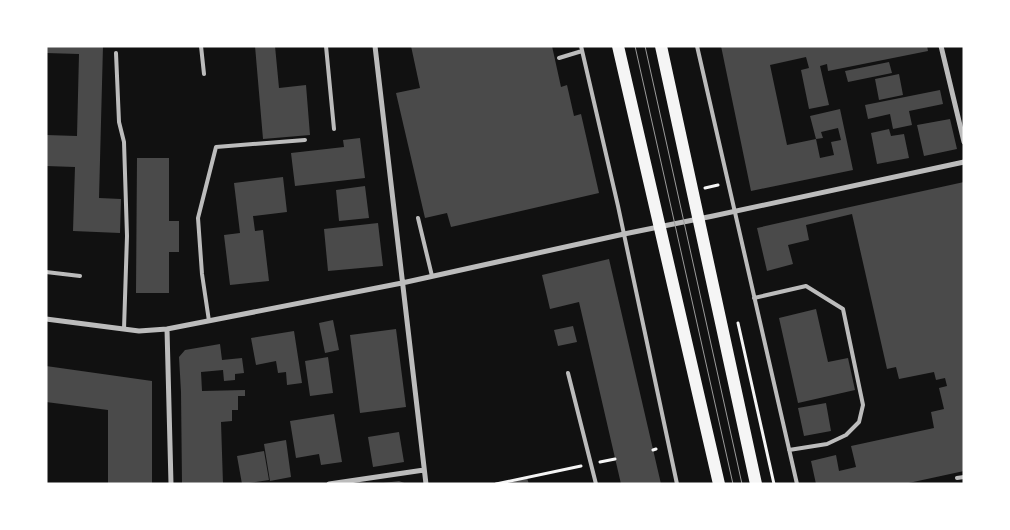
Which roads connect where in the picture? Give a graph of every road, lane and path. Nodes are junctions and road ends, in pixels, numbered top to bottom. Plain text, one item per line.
1 (201, 46) edge
2 (326, 46) edge
3 (375, 46) edge
4 (618, 46) edge
5 (661, 46) edge
6 (697, 46) edge
7 (942, 46) edge
8 (582, 49) edge
9 (116, 53) dead end
10 (559, 58) dead end
11 (204, 74) dead end
12 (334, 129) dead end
13 (305, 140) dead end
14 (964, 142) edge
15 (964, 162) edge
16 (735, 212) junction
17 (418, 218) dead end
18 (698, 219) junction
19 (660, 227) junction
20 (624, 234) junction
21 (46, 272) edge
22 (80, 276) dead end
23 (432, 276) junction
24 (402, 283) junction
25 (754, 298) junction
26 (737, 316) dead end
27 (46, 319) edge
28 (209, 321) junction
29 (124, 329) junction
30 (167, 329) junction
31 (568, 373) dead end
32 (789, 450) junction
33 (615, 459) dead end
34 (590, 464) junction
35 (424, 470) junction
36 (964, 477) edge
37 (957, 478) dead end
38 (171, 484) edge
39 (329, 484) edge
40 (426, 484) edge
41 (496, 484) edge
42 (596, 484) edge
43 (677, 484) edge
44 (719, 484) edge
45 (756, 484) edge
46 (774, 484) edge
47 (797, 484) edge

1 - 11 lane
2 - 12 lane
3 - 24 street
4 - 19 main road
5 - 18 main road
6 - 16 lane
7 - 14 street
8 - 10 lane
8 - 20 lane
9 - 29 lane
13 - 28 lane
15 - 16 street
16 - 18 street
16 - 25 lane
17 - 23 lane
18 - 19 street
18 - 45 main road
19 - 20 street
19 - 44 main road
20 - 23 street
20 - 43 lane
21 - 22 lane
23 - 24 street
24 - 28 street
24 - 35 street
25 - 32 lane
25 - 32 lane
26 - 46 path
27 - 29 street
28 - 30 street
29 - 30 street
30 - 38 street
31 - 34 lane
32 - 47 lane
33 - 34 path
34 - 41 path
34 - 42 lane
35 - 39 street
35 - 40 street
36 - 37 lane

